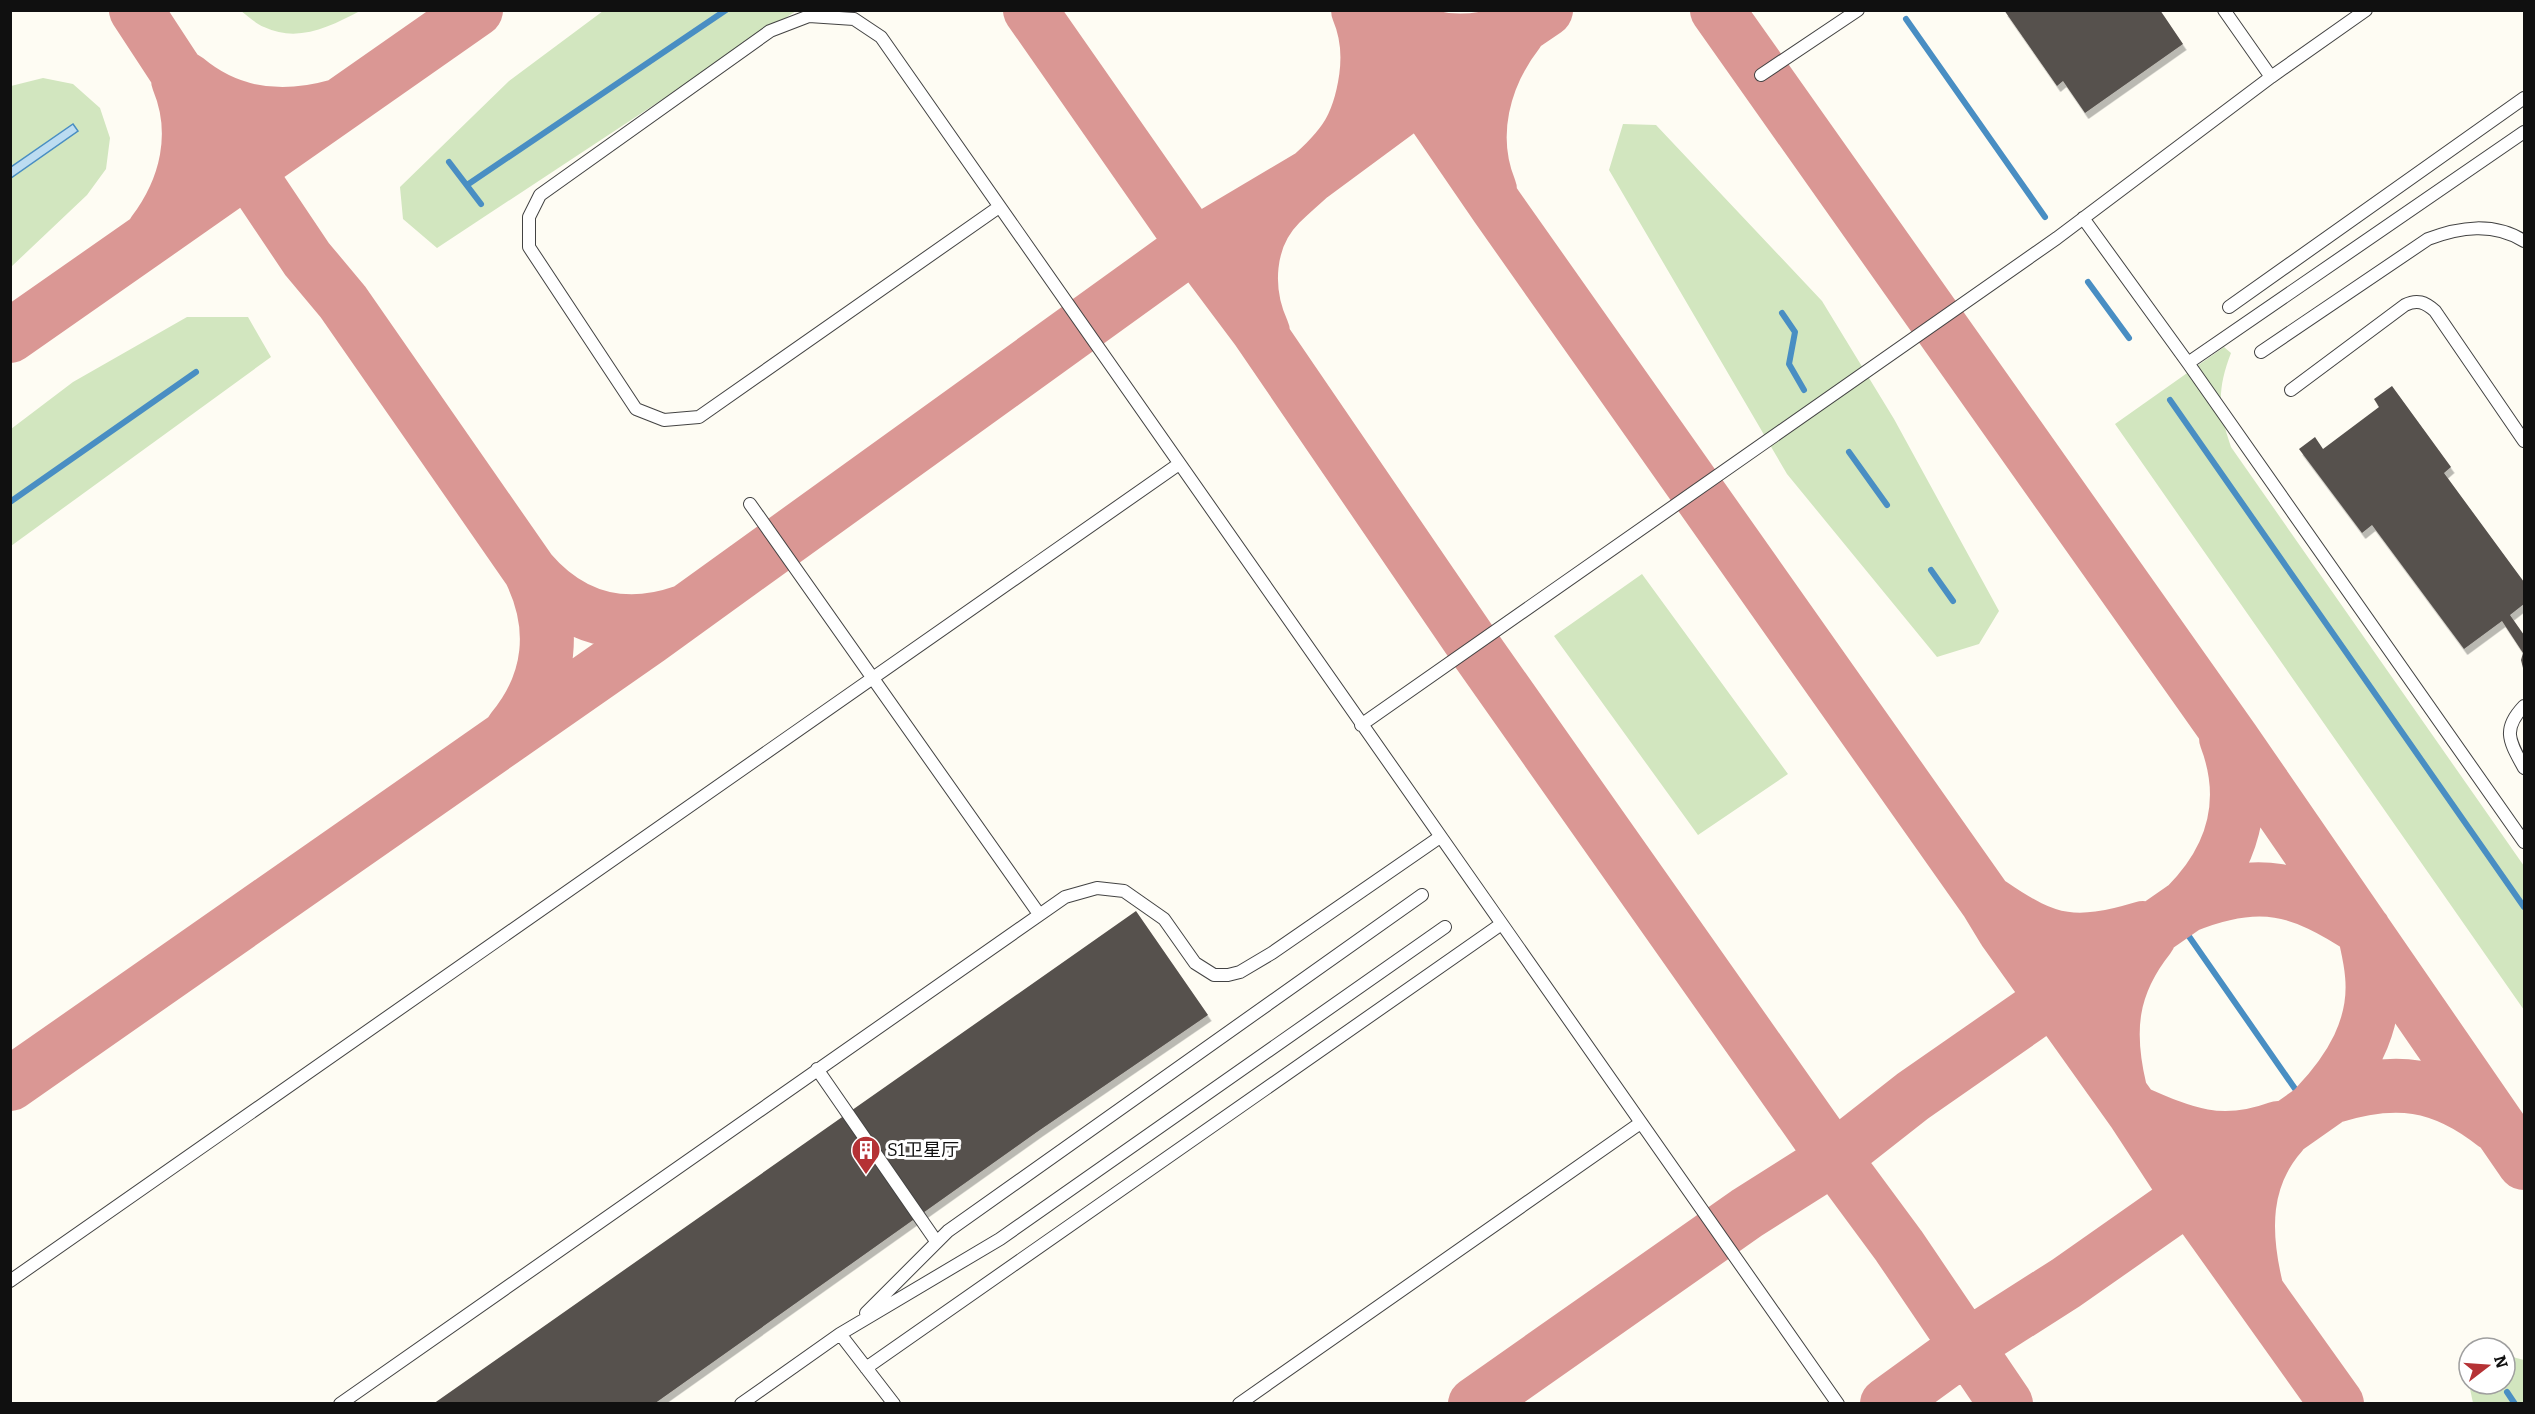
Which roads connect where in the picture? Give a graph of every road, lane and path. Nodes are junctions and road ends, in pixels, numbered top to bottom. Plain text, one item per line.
1 (1858, 10) edge
2 (2224, 10) edge
3 (2366, 10) edge
4 (1761, 75) dead end
5 (2271, 77) junction
6 (2524, 98) edge
7 (2524, 132) edge
8 (999, 207) junction
9 (2083, 219) junction
10 (2524, 241) edge
11 (2229, 307) dead end
12 (2261, 352) dead end
13 (2188, 363) junction
14 (2291, 390) dead end
15 (2524, 441) edge
16 (1179, 464) junction
17 (750, 504) dead end
18 (872, 678) junction
19 (2524, 706) edge
20 (1361, 725) junction
21 (2524, 768) edge
22 (1440, 837) junction
23 (2524, 843) edge
24 (1422, 895) dead end
25 (1039, 914) junction
26 (1500, 924) junction
27 (1445, 927) dead end
28 (818, 1069) junction
29 (1640, 1124) junction
30 (936, 1241) junction
31 (10, 1281) edge
32 (840, 1334) junction
33 (866, 1368) junction
34 (340, 1404) edge
35 (741, 1404) edge
36 (894, 1404) edge
37 (1239, 1404) edge
38 (1838, 1404) edge

1 - 4 lane
2 - 5 lane
3 - 5 lane
5 - 9 lane
6 - 11 lane
7 - 13 lane
8 - 8 lane
8 - 16 lane
9 - 13 lane
9 - 20 lane
10 - 12 lane
13 - 23 lane
14 - 15 lane
16 - 18 lane
16 - 20 lane
17 - 18 lane
18 - 25 lane
18 - 31 lane
19 - 21 lane
20 - 22 lane
22 - 25 lane
22 - 26 lane
24 - 30 lane
25 - 28 lane
26 - 29 lane
26 - 33 lane
27 - 32 lane
28 - 30 lane
28 - 34 lane
29 - 37 lane
29 - 38 lane
30 - 32 lane
32 - 33 lane
32 - 35 lane
33 - 36 lane

